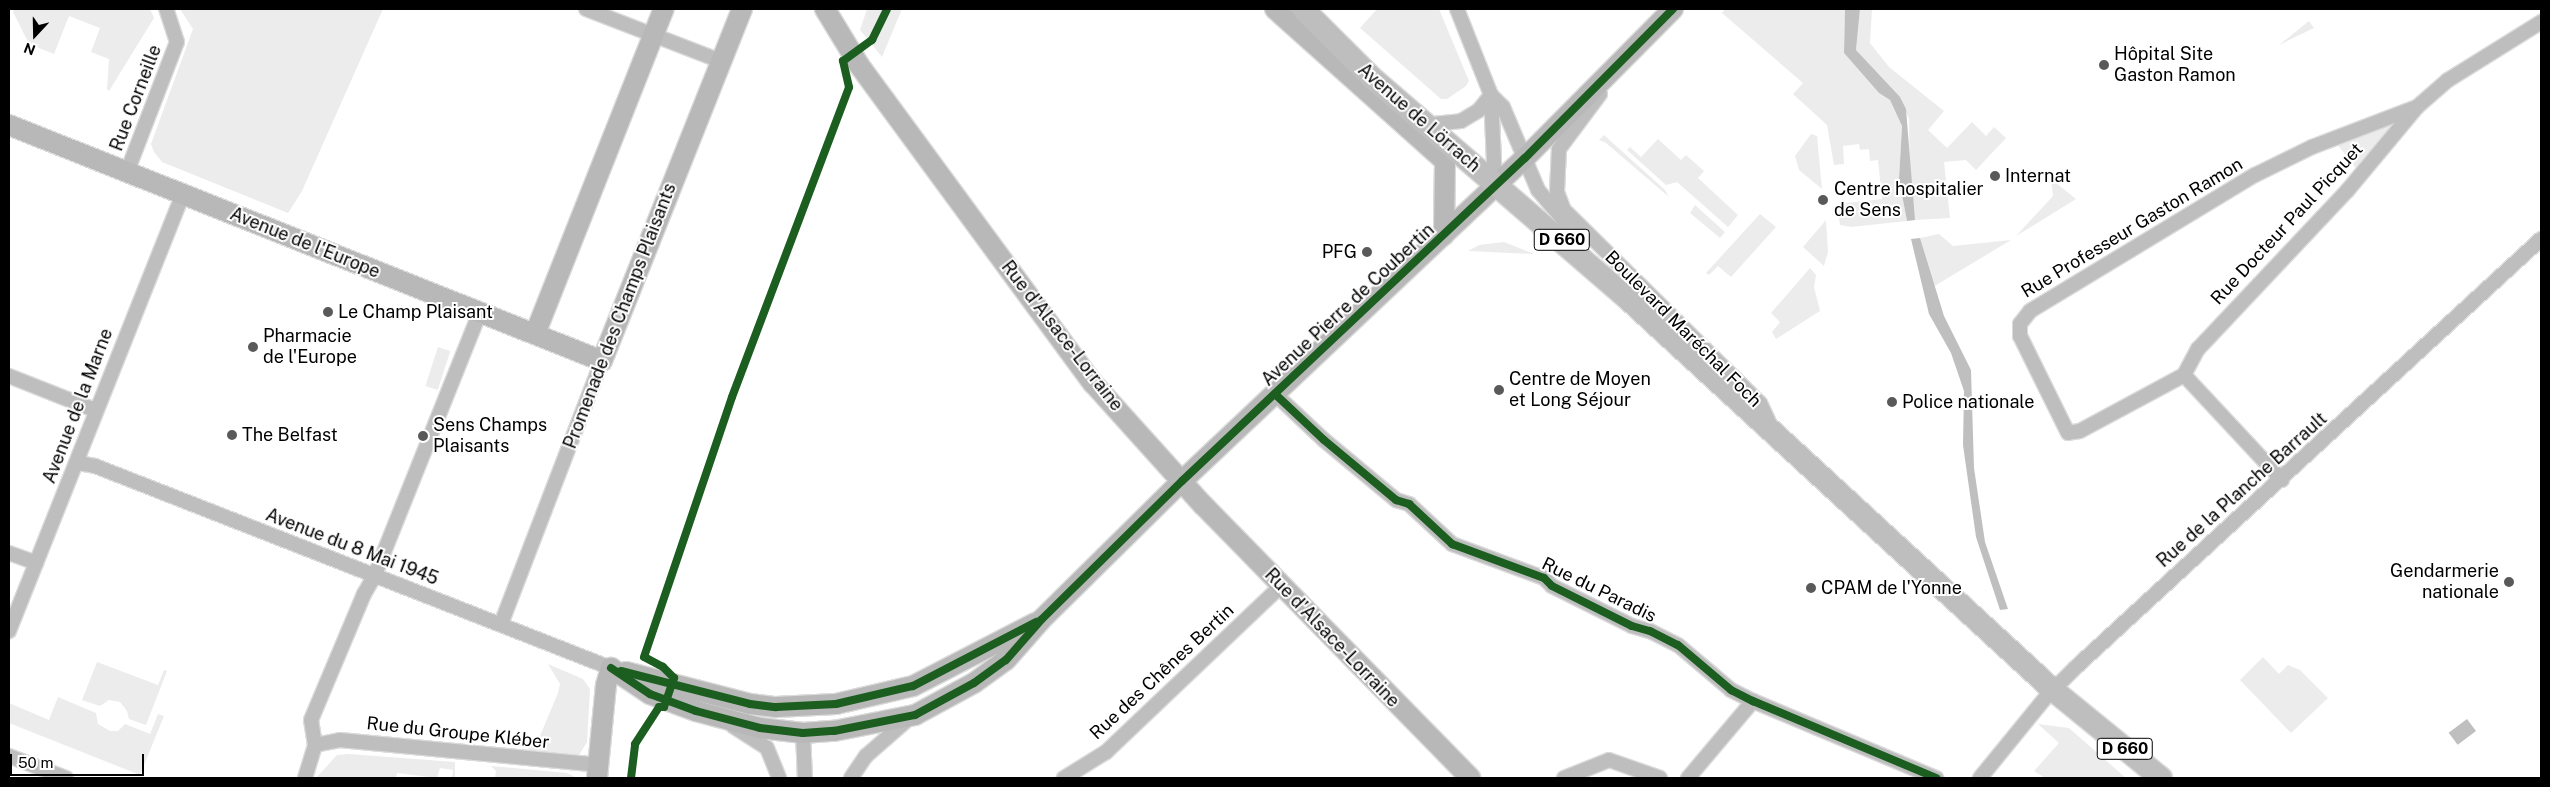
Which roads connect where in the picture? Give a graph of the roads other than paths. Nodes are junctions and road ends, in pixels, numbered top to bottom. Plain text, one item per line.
1 (166, 9) edge
2 (586, 9) edge
3 (664, 9) edge
4 (811, 9) edge
5 (825, 9) edge
6 (1275, 9) edge
7 (1289, 9) edge
8 (1303, 9) edge
9 (1457, 9) edge
10 (1673, 9) edge
11 (744, 13) edge
12 (2541, 22) edge
13 (1650, 33) junction
14 (654, 35) junction
15 (846, 46) junction
16 (1343, 50) junction
17 (720, 61) junction
18 (1491, 95) junction
19 (2417, 107) junction
20 (9, 125) edge
21 (1424, 125) junction
22 (1526, 158) junction
23 (127, 172) junction
24 (1556, 176) joint
25 (1495, 184) junction
26 (183, 194) junction
27 (1444, 235) junction
28 (2541, 239) edge
29 (1627, 298) junction
30 (480, 312) junction
31 (535, 334) junction
32 (602, 361) junction
33 (2184, 375) junction
34 (9, 376) edge
35 (1275, 394) junction
36 (95, 410) junction
37 (1776, 437) junction
38 (78, 463) junction
39 (2282, 480) junction
40 (1182, 481) junction
41 (9, 553) edge
42 (36, 564) junction
43 (374, 578) junction
44 (1280, 586) junction
45 (1041, 620) junction
46 (501, 624) junction
47 (9, 631) edge
48 (611, 668) junction
49 (2053, 690) junction
50 (1753, 701) junction
51 (788, 707) junction
52 (915, 714) junction
53 (803, 733) junction
54 (2112, 738) junction
55 (771, 739) junction
56 (315, 746) junction
57 (9, 756) edge
58 (598, 772) edge
59 (66, 778) edge
60 (304, 778) edge
61 (779, 778) edge
62 (805, 778) edge
63 (851, 778) edge
64 (1064, 778) edge
65 (1470, 778) edge
66 (1564, 778) edge
67 (1660, 778) edge
68 (1688, 778) edge
69 (1936, 778) edge
70 (1980, 778) edge
71 (2150, 778) edge
72 (2161, 778) edge

1 - 23 street, Rue Corneille
2 - 14 street
3 - 14 street
4 - 15 street, Rue d'Alsace-Lorraine
5 - 15 street, Rue d'Alsace-Lorraine
6 - 27 street, Avenue Pierre de Coubertin
7 - 16 main road, Avenue de Lörrach
8 - 16 main road, Avenue de Lörrach
9 - 18 street
10 - 13 street, Avenue Pierre de Coubertin
11 - 17 street, Promenade des Champs Plaisants
12 - 19 street, Rue Docteur Paul Picquet
13 - 22 street, Avenue Pierre de Coubertin
13 - 24 street, Avenue Pierre de Coubertin
14 - 17 street
14 - 31 street
15 - 40 street, Rue d'Alsace-Lorraine
16 - 21 main road, Avenue de Lörrach
17 - 32 street, Promenade des Champs Plaisants
18 - 21 street
18 - 22 street, Boulevard Maréchal Foch
18 - 25 street
19 - 33 street, Rue Docteur Paul Picquet
19 - 33 street, Rue Professeur Gaston Ramon
20 - 23 street, Avenue de l'Europe
21 - 25 main road, Avenue de Lörrach
22 - 25 street, Avenue Pierre de Coubertin
22 - 29 street, Boulevard Maréchal Foch
23 - 26 street, Avenue de l'Europe
24 - 37 street, Boulevard Maréchal Foch
25 - 27 street, Avenue Pierre de Coubertin
25 - 29 main road, Boulevard Maréchal Foch / D 660
26 - 30 street, Avenue de l'Europe
26 - 36 street, Avenue de la Marne
27 - 35 street, Avenue Pierre de Coubertin
28 - 39 street, Rue de la Planche Barrault
29 - 37 main road, Boulevard Maréchal Foch / D 660
30 - 31 street, Avenue de l'Europe
30 - 43 street
31 - 32 street, Avenue de l'Europe
32 - 46 street, Promenade des Champs Plaisants
33 - 39 street
34 - 36 street
35 - 40 street, Avenue Pierre de Coubertin
35 - 50 street, Rue du Paradis
36 - 38 street, Avenue de la Marne
37 - 49 main road, Boulevard Maréchal Foch / D 660
38 - 42 street, Avenue de la Marne
38 - 43 street, Avenue du 8 Mai 1945
39 - 49 street, Rue de la Planche Barrault
40 - 44 street, Rue d'Alsace-Lorraine
40 - 45 street, Avenue Pierre de Coubertin
41 - 42 street
42 - 47 street, Avenue de la Marne
43 - 46 street, Avenue du 8 Mai 1945
43 - 56 street
44 - 64 street, Rue des Chênes Bertin
44 - 65 street, Rue d'Alsace-Lorraine
45 - 51 street, Avenue Pierre de Coubertin
45 - 52 street, Avenue Pierre de Coubertin
46 - 48 street, Avenue du 8 Mai 1945
48 - 51 street, Avenue Pierre de Coubertin
48 - 55 street, Avenue Pierre de Coubertin
48 - 58 street
49 - 54 main road, Boulevard Maréchal Foch / D 660
49 - 70 street, Rue de la Planche Barrault
50 - 68 street
50 - 69 street, Rue du Paradis
51 - 53 street
51 - 55 street
52 - 53 street, Avenue Pierre de Coubertin
52 - 63 street
53 - 55 street, Avenue Pierre de Coubertin
53 - 62 street
54 - 71 main road, D 660
54 - 72 main road, Boulevard Maréchal Foch / D 660
55 - 61 street
56 - 58 street, Rue du Groupe Kléber
56 - 60 street
57 - 59 street
66 - 67 street

